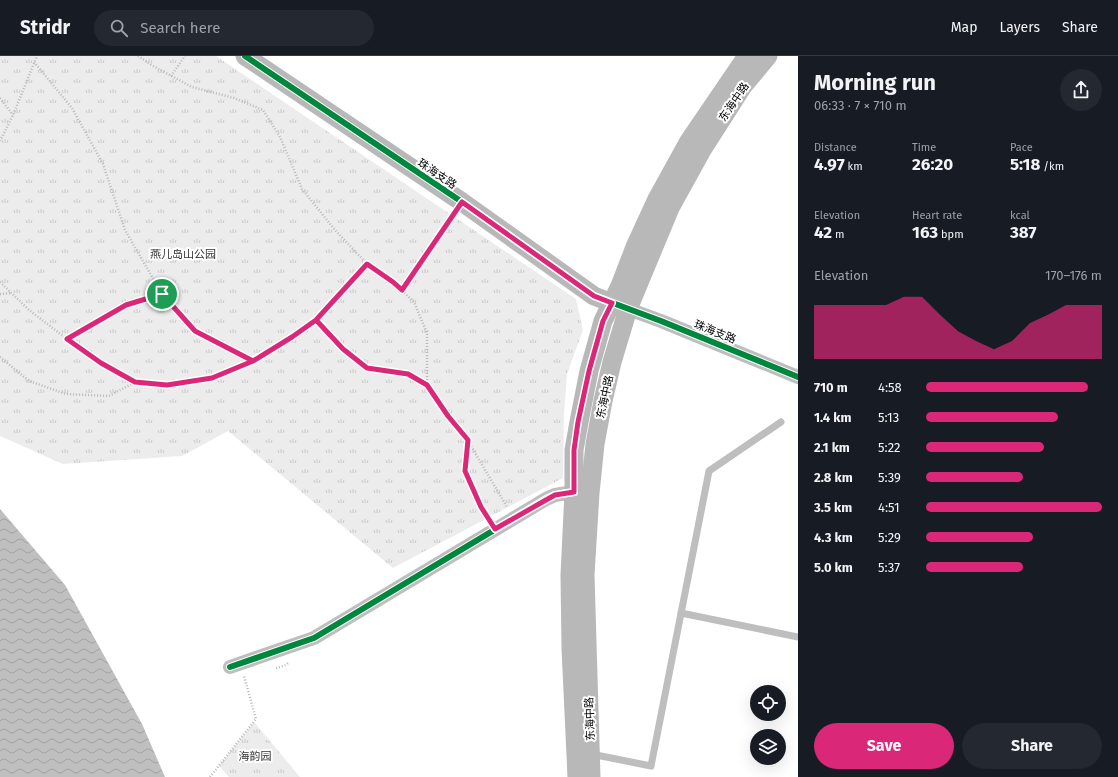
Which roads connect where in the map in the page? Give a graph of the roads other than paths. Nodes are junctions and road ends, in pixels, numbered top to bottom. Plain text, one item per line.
1 (244, 56) edge
2 (747, 56) edge
3 (768, 56) edge
4 (620, 306) junction
5 (798, 377) edge
6 (781, 422) dead end
7 (574, 492) junction
8 (681, 613) junction
9 (798, 637) edge
10 (230, 667) dead end
11 (591, 754) junction
12 (577, 777) edge
13 (591, 777) edge

1 - 4 main road, 珠海支路
2 - 4 main road, 东海中路
3 - 4 main road, 东海中路
4 - 5 street, 珠海支路
4 - 7 main road, 东海中路
4 - 11 main road, 东海中路
6 - 8 lane
7 - 10 street
7 - 12 main road, 东海中路
8 - 9 lane
8 - 11 lane
11 - 13 main road, 东海中路

